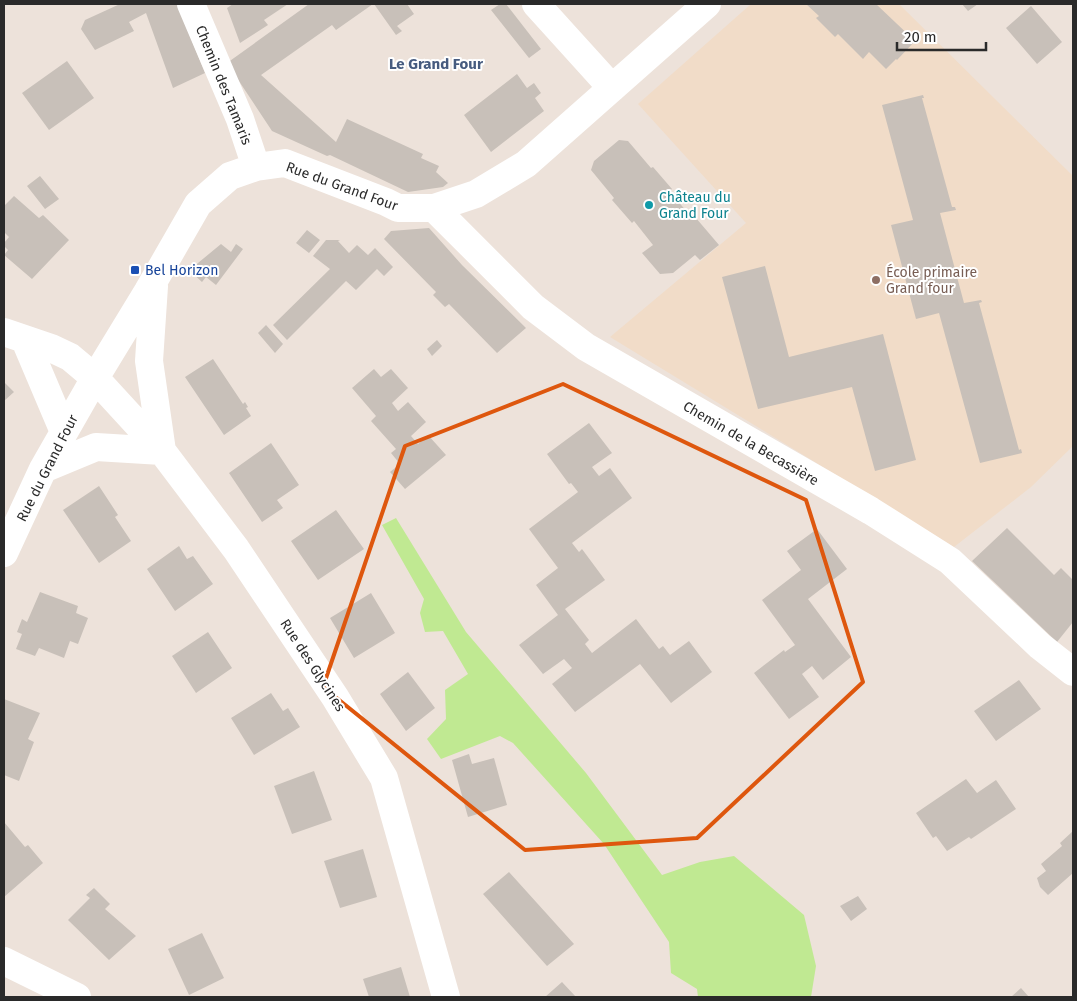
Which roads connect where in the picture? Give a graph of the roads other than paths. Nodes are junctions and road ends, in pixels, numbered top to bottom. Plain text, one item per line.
1 (191, 4) edge
2 (536, 4) edge
3 (707, 4) edge
4 (612, 88) junction
5 (256, 167) junction
6 (434, 208) junction
7 (154, 281) junction
8 (15, 336) edge
9 (95, 378) junction
10 (64, 432) junction
11 (162, 450) junction
12 (43, 469) junction
13 (4, 553) edge
14 (1073, 672) edge
15 (4, 961) edge
16 (67, 994) edge
17 (446, 997) edge

1 - 5 street, Chemin des Tamaris
2 - 4 street
3 - 4 street, Rue du Grand Four
4 - 6 street, Rue du Grand Four
5 - 6 street, Rue du Grand Four
5 - 7 street, Rue du Grand Four
6 - 14 street, Chemin de la Becassière
7 - 9 street, Rue du Grand Four
7 - 11 street
8 - 9 street, Rue des Glycines
8 - 10 street
9 - 10 street, Rue du Grand Four
9 - 11 street, Rue des Glycines
10 - 12 street, Rue du Grand Four
11 - 12 street
11 - 17 street, Rue des Glycines
12 - 13 street, Rue du Grand Four
15 - 16 street

